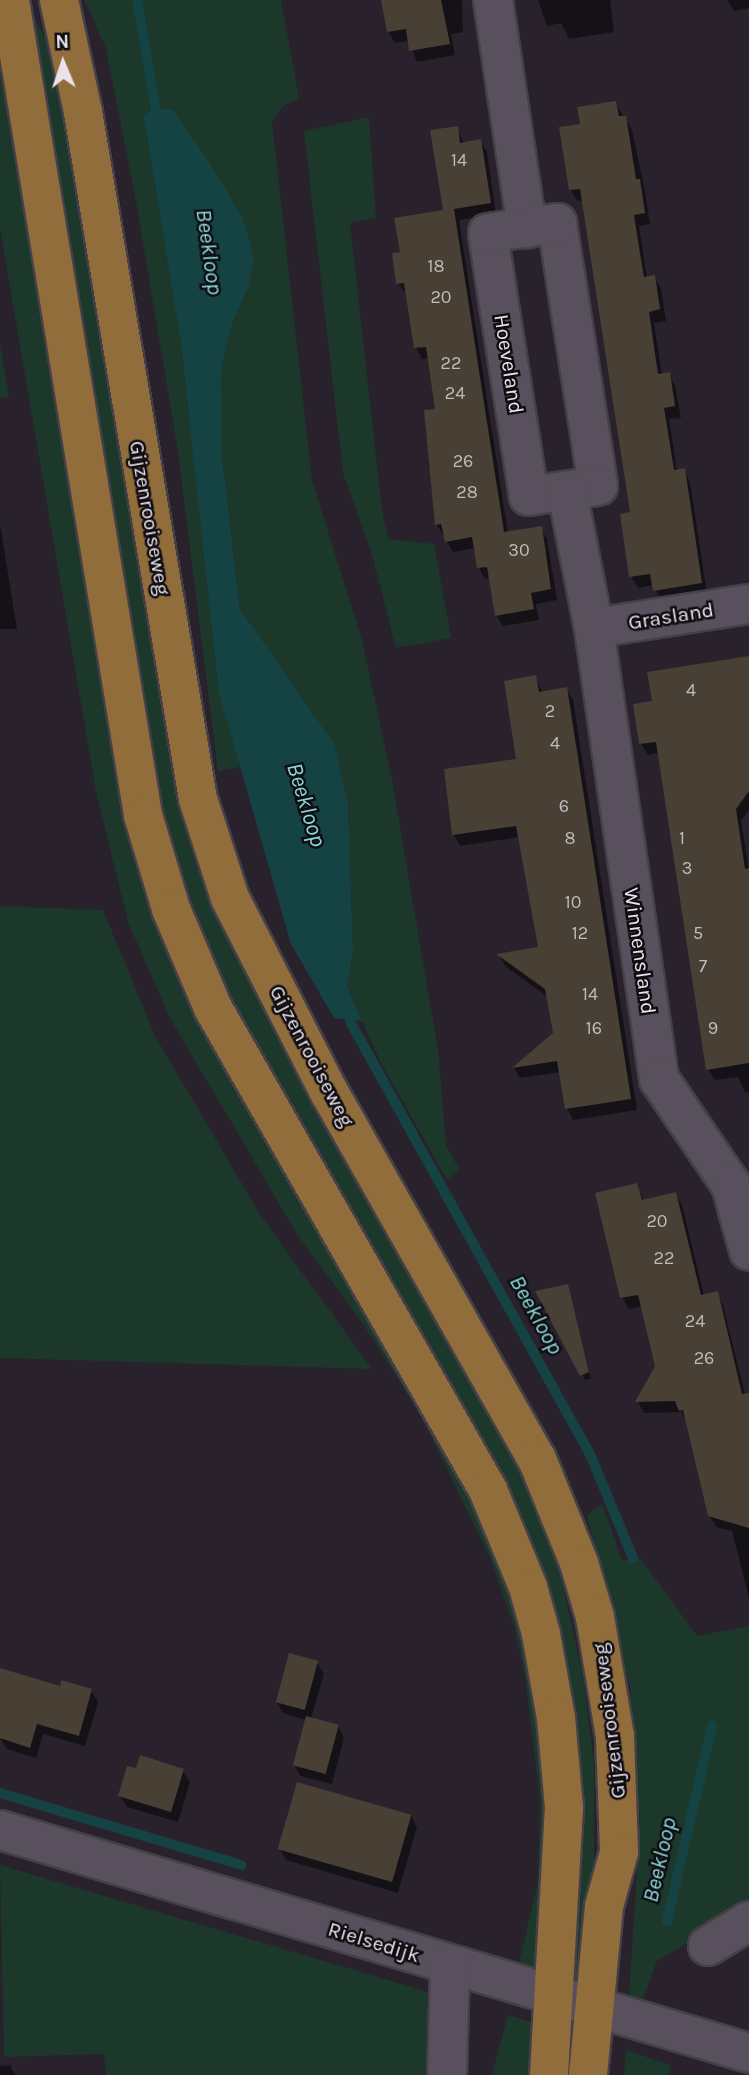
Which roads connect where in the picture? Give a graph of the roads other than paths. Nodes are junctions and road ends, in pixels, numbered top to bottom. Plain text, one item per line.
1 (10, 0) edge
2 (59, 0) edge
3 (493, 0) edge
4 (527, 228) junction
5 (567, 491) junction
6 (749, 604) edge
7 (594, 628) junction
8 (749, 1251) edge
9 (0, 1830) edge
10 (749, 1921) edge
11 (708, 1946) dead end
12 (450, 1965) junction
13 (556, 1997) junction
14 (594, 2007) junction
15 (749, 2053) edge
16 (447, 2075) edge
17 (550, 2075) edge
18 (588, 2075) edge

1 - 13 main road
2 - 14 main road, Gijzenrooiseweg
3 - 4 street
4 - 5 street, Hoeveland
4 - 5 street, Hoeveland
5 - 7 street
6 - 7 street, Grasland
7 - 8 street, Winnensland
9 - 12 street, Rielsedijk
10 - 11 street
12 - 13 street, Rielsedijk
12 - 16 street
13 - 14 street, Rielsedijk
13 - 17 main road
14 - 15 street, Rielsedijk
14 - 18 main road, Gijzenrooiseweg

